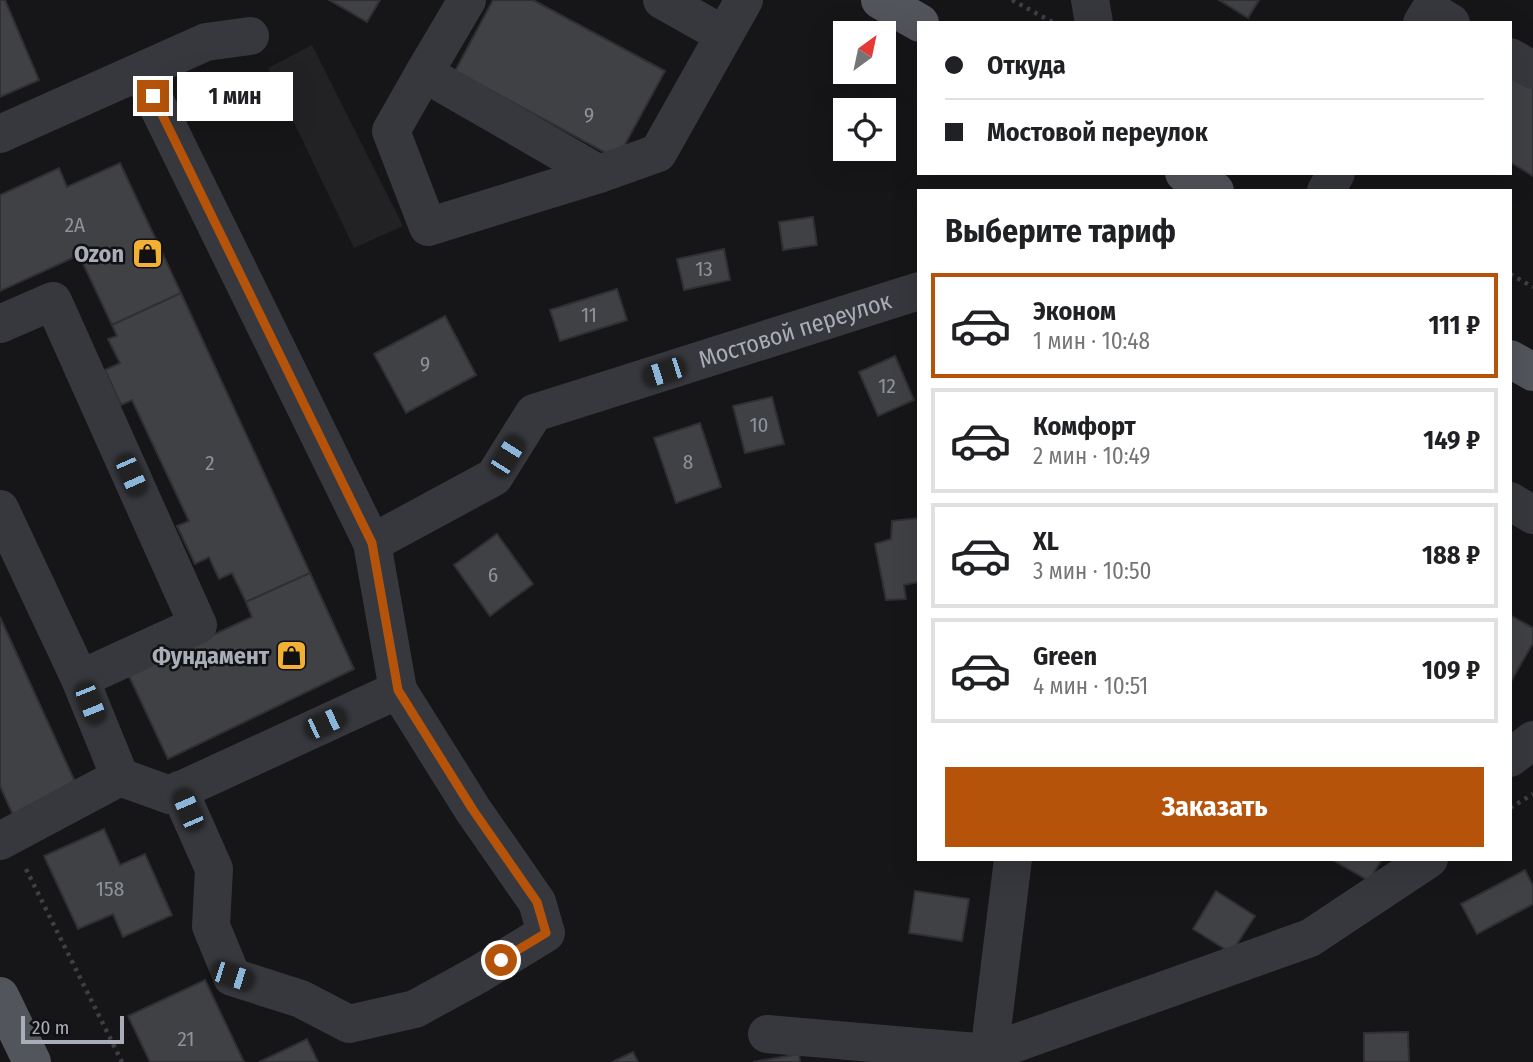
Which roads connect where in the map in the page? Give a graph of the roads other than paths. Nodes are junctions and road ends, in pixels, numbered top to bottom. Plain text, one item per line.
1 (467, 0) edge
2 (662, 0) edge
3 (744, 0) edge
4 (880, 0) edge
5 (1090, 0) edge
6 (917, 21) edge
7 (1094, 21) edge
8 (724, 35) junction
9 (250, 36) dead end
10 (1512, 58) edge
11 (1533, 70) edge
12 (141, 72) junction
13 (424, 73) junction
14 (0, 134) edge
15 (599, 174) junction
16 (1187, 175) edge
17 (1212, 189) edge
18 (917, 292) edge
19 (0, 324) edge
20 (1512, 360) edge
21 (1533, 372) edge
22 (1512, 502) edge
23 (0, 509) edge
24 (1533, 514) edge
25 (372, 543) junction
26 (80, 679) junction
27 (398, 690) junction
28 (1533, 740) edge
29 (1512, 756) edge
30 (120, 776) junction
31 (179, 790) junction
32 (11, 852) edge
33 (1013, 861) edge
34 (1426, 861) edge
35 (0, 996) edge
36 (767, 1034) dead end
37 (988, 1057) edge
38 (32, 1062) edge

1 - 13 street
2 - 8 street
3 - 8 street
4 - 6 main road
5 - 7 street
8 - 15 street
9 - 12 street
10 - 11 street
12 - 14 street
12 - 25 street
13 - 15 street
13 - 15 street
16 - 17 main road
18 - 25 street, Мостовой переулок
19 - 26 street
20 - 21 main road
22 - 24 street
23 - 26 street
25 - 27 street
26 - 30 street
27 - 31 street
27 - 31 street
28 - 29 street
30 - 31 street
30 - 32 street
33 - 37 street
34 - 37 street
35 - 38 main road
36 - 37 street

